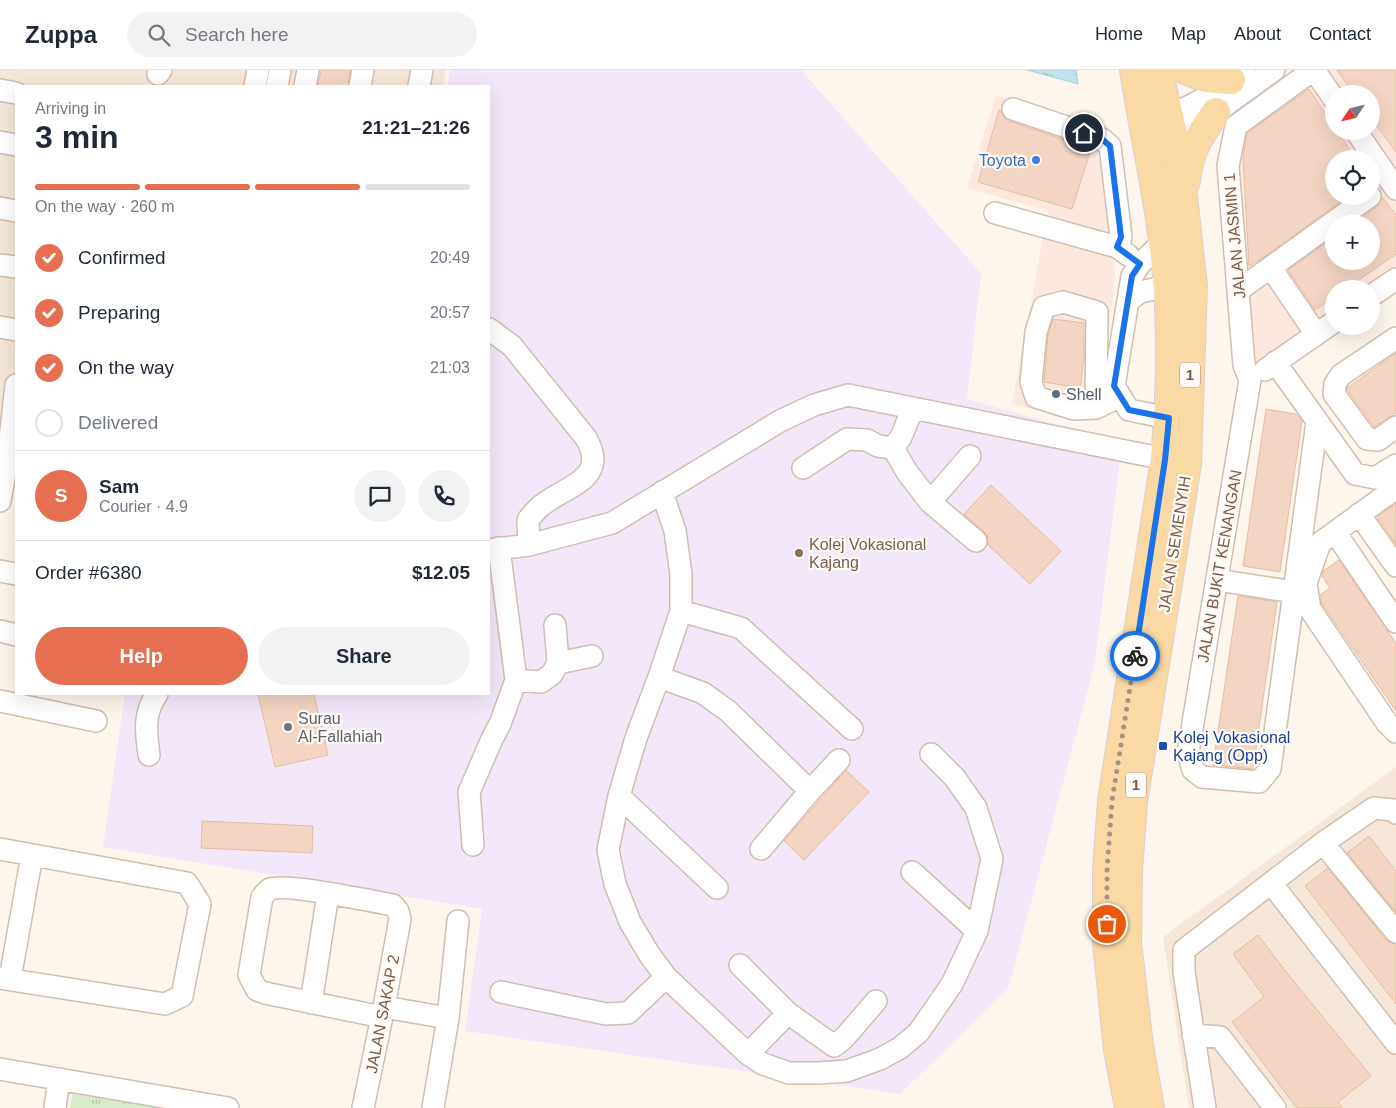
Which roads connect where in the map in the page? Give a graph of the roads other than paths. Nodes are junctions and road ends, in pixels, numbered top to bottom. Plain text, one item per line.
1 (258, 70) edge
2 (280, 70) edge
3 (308, 70) edge
4 (363, 70) edge
5 (422, 70) edge
6 (1158, 70) edge
7 (1185, 70) edge
8 (1274, 70) edge
9 (1314, 70) edge
10 (1238, 75) edge
11 (1136, 82) edge
12 (255, 85) edge
13 (277, 85) edge
14 (305, 85) edge
15 (360, 85) edge
16 (419, 85) edge
17 (1325, 86) edge
18 (0, 90) edge
19 (15, 93) edge
20 (1013, 108) dead end
21 (1216, 112) junction
22 (1168, 125) junction
23 (1362, 140) edge
24 (0, 142) edge
25 (15, 145) edge
26 (1148, 156) junction
27 (1393, 185) edge
28 (1380, 191) edge
29 (1358, 205) edge
30 (1184, 207) junction
31 (0, 208) edge
32 (15, 211) edge
33 (995, 213) dead end
34 (1163, 242) junction
35 (1117, 247) junction
36 (1140, 264) junction
37 (0, 265) edge
38 (15, 267) edge
39 (1271, 268) junction
40 (1396, 279) edge
41 (1168, 286) junction
42 (1239, 290) junction
43 (1380, 290) edge
44 (1128, 301) junction
45 (0, 327) edge
46 (1325, 328) edge
47 (15, 330) edge
48 (490, 330) edge
49 (1316, 334) junction
50 (1396, 338) edge
51 (1276, 362) junction
52 (1250, 380) junction
53 (0, 381) edge
54 (15, 384) edge
55 (15, 392) edge
56 (1120, 396) junction
57 (913, 408) junction
58 (1096, 408) junction
59 (1169, 418) junction
60 (1317, 422) junction
61 (1396, 427) edge
62 (893, 448) junction
63 (8, 449) edge
64 (970, 456) dead end
65 (1176, 462) junction
66 (1396, 465) edge
67 (803, 468) dead end
68 (1396, 488) edge
69 (662, 492) junction
70 (0, 501) edge
71 (930, 502) junction
72 (0, 507) edge
73 (15, 510) edge
74 (1359, 514) junction
75 (1335, 532) junction
76 (976, 541) dead end
77 (529, 545) junction
78 (494, 549) edge
79 (1396, 566) edge
80 (0, 571) edge
81 (15, 574) edge
82 (1217, 580) junction
83 (1294, 592) junction
84 (681, 611) junction
85 (1396, 622) edge
86 (555, 624) dead end
87 (0, 631) edge
88 (15, 635) edge
89 (592, 656) dead end
90 (558, 663) junction
91 (659, 677) junction
92 (516, 680) junction
93 (156, 695) edge
94 (0, 701) edge
95 (96, 721) dead end
96 (852, 729) dead end
97 (1396, 732) edge
98 (931, 754) dead end
99 (149, 755) dead end
100 (839, 760) dead end
101 (810, 791) junction
102 (618, 796) junction
103 (1395, 812) edge
104 (1323, 843) junction
105 (473, 845) dead end
106 (0, 849) edge
107 (761, 849) dead end
108 (32, 855) junction
109 (912, 872) dead end
110 (1271, 883) junction
111 (717, 888) dead end
112 (328, 894) junction
113 (458, 921) dead end
114 (977, 931) junction
115 (1396, 932) edge
116 (740, 965) dead end
117 (666, 977) junction
118 (5, 979) edge
119 (501, 992) dead end
120 (876, 1001) dead end
121 (312, 1003) junction
122 (383, 1012) junction
123 (788, 1013) junction
124 (448, 1018) junction
125 (1194, 1035) junction
126 (1396, 1043) edge
127 (748, 1054) junction
128 (0, 1069) edge
129 (59, 1079) junction
130 (55, 1108) edge
131 (228, 1108) edge
132 (363, 1108) edge
133 (433, 1108) edge
134 (1129, 1108) edge
135 (1150, 1108) edge
136 (1205, 1108) edge
137 (1275, 1108) edge

1 - 12 street
2 - 13 street
3 - 14 street
4 - 15 street
5 - 16 street
6 - 22 main road, JALAN SEMENYIH / 1
7 - 10 main road
8 - 21 street
9 - 17 street
9 - 42 street, JALAN JASMIN 1
10 - 22 street
11 - 22 main road
11 - 26 main road, JALAN SEMENYIH / 1
18 - 19 street
20 - 35 street
21 - 22 street
21 - 30 main road
22 - 26 main road
22 - 30 main road, JALAN SEMENYIH / 1
23 - 27 street
24 - 25 street
26 - 34 main road, JALAN SEMENYIH / 1
27 - 28 street
29 - 39 street
30 - 65 main road, JALAN SEMENYIH / 1
31 - 32 street
33 - 35 street
34 - 36 street
34 - 41 main road, JALAN SEMENYIH / 1
35 - 36 street
36 - 44 street
37 - 38 street
39 - 42 street
39 - 49 street
40 - 43 street
41 - 44 street
41 - 59 main road, JALAN SEMENYIH / 1
42 - 52 street, JALAN JASMIN 1
44 - 56 street
45 - 47 street
46 - 49 street
48 - 77 street
49 - 51 street
50 - 61 street
51 - 52 street
51 - 60 street
52 - 82 street, JALAN BUKIT KENANGAN
53 - 54 street
55 - 63 street
56 - 58 street
56 - 59 street
57 - 62 street
57 - 65 street
57 - 69 street
58 - 58 street
59 - 65 main road, JALAN SEMENYIH / 1
60 - 66 street
60 - 83 street
62 - 67 street
62 - 71 street
63 - 70 street
64 - 71 street
65 - 134 main road, JALAN SEMENYIH / 1
65 - 135 main road, JALAN SEMENYIH / 1
68 - 74 street
69 - 77 street
69 - 84 street
71 - 76 street
72 - 73 street
74 - 75 street
74 - 79 street
75 - 85 street
75 - 97 street
77 - 78 street
78 - 92 street
80 - 81 street
82 - 83 street
82 - 83 street, JALAN BUKIT KENANGAN
84 - 91 street
84 - 96 street
86 - 90 street
87 - 88 street
89 - 90 street
90 - 92 street
91 - 101 street
91 - 102 street
92 - 105 street
93 - 99 street
94 - 95 street
98 - 114 street
100 - 101 street
101 - 107 street
102 - 111 street
102 - 117 street
103 - 104 street
104 - 110 street
104 - 115 street
106 - 108 street
108 - 118 street
108 - 118 street
109 - 114 street
110 - 125 street
110 - 126 street
112 - 121 street
112 - 121 street
112 - 122 street, JALAN SAKAP 2
113 - 124 street
114 - 127 street
116 - 123 street
117 - 119 street
117 - 127 street
120 - 123 street
121 - 122 street
122 - 124 street
122 - 132 street, JALAN SAKAP 2
123 - 127 street
124 - 133 street
125 - 136 street
125 - 137 street
128 - 129 street
129 - 130 street
129 - 131 street

